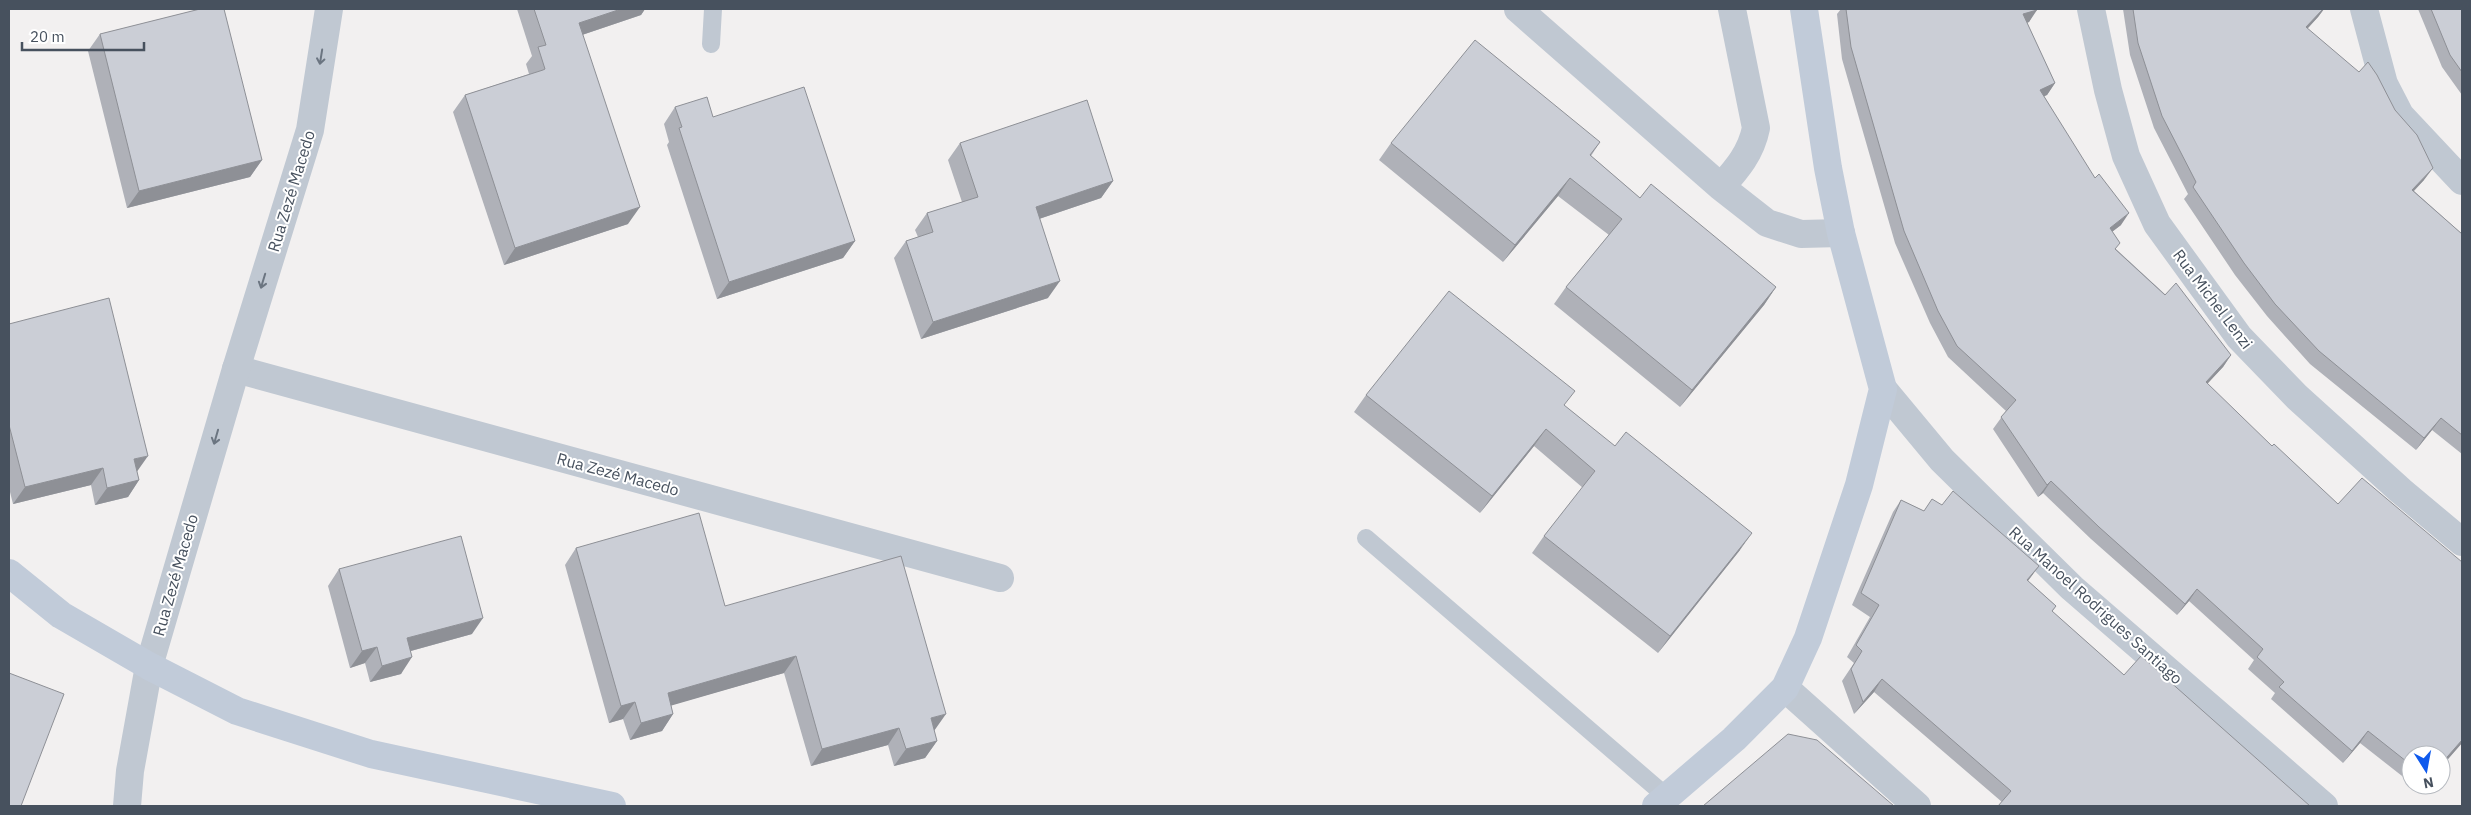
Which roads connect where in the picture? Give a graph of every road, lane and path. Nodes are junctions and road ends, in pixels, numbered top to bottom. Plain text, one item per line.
1 (329, 9) edge
2 (713, 9) edge
3 (1518, 9) edge
4 (1732, 9) edge
5 (1804, 9) edge
6 (2090, 9) edge
7 (2364, 9) edge
8 (711, 44) dead end
9 (2462, 181) edge
10 (1721, 187) junction
11 (1841, 233) junction
12 (236, 370) junction
13 (1882, 389) junction
14 (1366, 538) dead end
15 (2462, 542) edge
16 (9, 573) edge
17 (1000, 578) dead end
18 (149, 666) junction
19 (1785, 688) junction
20 (1661, 801) edge
21 (127, 806) edge
22 (612, 806) edge
23 (1916, 806) edge
24 (2324, 806) edge

1 -> 12 street, Rua Zezé Macedo
2 - 8 lane
3 - 10 street
4 - 10 street
5 - 11 main road, Rua Manoel Rodrigues Santiago
6 - 15 street, Rua Michel Lenzi
7 - 9 street
10 - 11 street
11 - 13 main road, Rua Manoel Rodrigues Santiago
12 - 17 street, Rua Zezé Macedo
12 -> 18 street, Rua Zezé Macedo
13 - 19 main road, Rua Manoel Rodrigues Santiago
13 - 24 street, Rua Manoel Rodrigues Santiago
14 - 20 lane
16 - 18 main road
18 - 21 street, Rua Zezé Macedo
18 - 22 main road
19 - 20 main road, Rua Manoel Rodrigues Santiago
19 - 23 street

